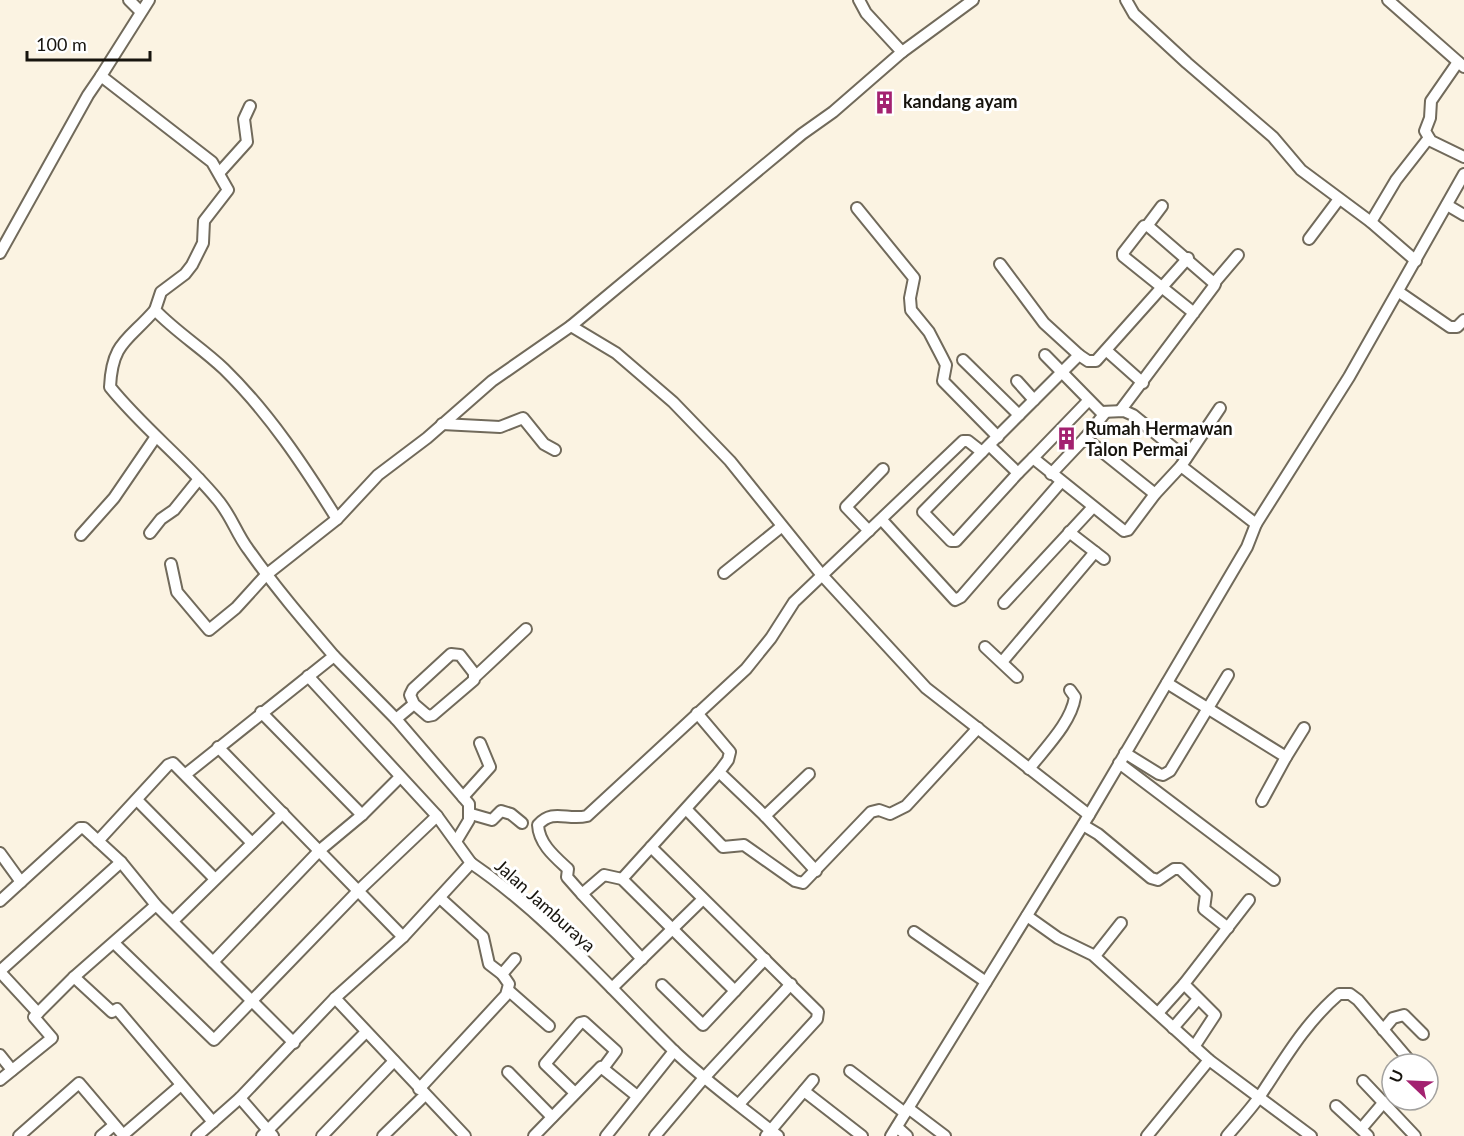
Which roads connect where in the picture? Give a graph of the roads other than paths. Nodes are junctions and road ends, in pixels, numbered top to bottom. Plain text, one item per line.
1 (129, 0) edge
2 (149, 0) edge
3 (859, 0) edge
4 (973, 0) edge
5 (1126, 0) edge
6 (1388, 0) edge
7 (140, 11) junction
8 (902, 52) junction
9 (1461, 65) edge
10 (101, 76) junction
11 (250, 106) dead end
12 (1428, 139) junction
13 (1464, 157) edge
14 (220, 172) junction
15 (1464, 174) edge
16 (1339, 199) junction
17 (1447, 205) junction
18 (1162, 206) dead end
19 (857, 207) dead end
20 (1464, 215) edge
21 (1371, 222) junction
22 (1147, 226) junction
23 (1309, 238) dead end
24 (0, 253) edge
25 (1238, 255) dead end
26 (1188, 258) junction
27 (1416, 261) junction
28 (1000, 264) dead end
29 (1215, 282) junction
30 (1162, 289) junction
31 (1399, 292) junction
32 (155, 310) junction
33 (1194, 313) junction
34 (1464, 320) edge
35 (571, 326) junction
36 (1107, 351) junction
37 (1045, 355) dead end
38 (1078, 355) junction
39 (963, 360) dead end
40 (1062, 372) junction
41 (1017, 381) dead end
42 (1143, 383) junction
43 (1034, 400) junction
44 (1088, 401) junction
45 (1220, 408) dead end
46 (1120, 411) junction
47 (1106, 414) junction
48 (1019, 416) junction
49 (442, 424) junction
50 (998, 436) junction
51 (155, 438) junction
52 (1085, 438) junction
53 (986, 449) junction
54 (555, 450) dead end
55 (1033, 458) junction
56 (1184, 462) junction
57 (883, 469) dead end
58 (1018, 473) junction
59 (1051, 474) junction
60 (199, 479) junction
61 (1062, 482) junction
62 (1155, 494) junction
63 (1093, 507) junction
64 (337, 519) junction
65 (882, 520) junction
66 (1256, 524) junction
67 (781, 527) junction
68 (869, 531) junction
69 (1069, 532) junction
70 (150, 533) dead end
71 (81, 535) dead end
72 (171, 564) dead end
73 (724, 573) dead end
74 (821, 574) junction
75 (267, 575) junction
76 (1004, 603) dead end
77 (526, 629) dead end
78 (985, 647) dead end
79 (334, 656) junction
80 (1002, 662) junction
81 (1228, 675) dead end
82 (308, 676) junction
83 (476, 676) junction
84 (1017, 677) dead end
85 (1167, 683) junction
86 (1071, 690) dead end
87 (414, 705) junction
88 (1208, 709) junction
89 (261, 712) junction
90 (696, 713) junction
91 (396, 719) junction
92 (978, 728) junction
93 (1304, 728) dead end
94 (480, 742) dead end
95 (218, 747) junction
96 (1286, 757) junction
97 (1122, 758) junction
98 (1029, 769) junction
99 (719, 772) junction
100 (186, 774) junction
101 (809, 774) dead end
102 (400, 777) junction
103 (463, 797) junction
104 (136, 800) junction
105 (1262, 801) dead end
106 (687, 810) junction
107 (283, 813) junction
108 (471, 814) junction
109 (362, 815) junction
110 (1089, 815) junction
111 (437, 816) junction
112 (765, 816) junction
113 (522, 823) dead end
114 (1083, 825) junction
115 (457, 840) junction
116 (98, 841) junction
117 (252, 843) junction
118 (651, 847) junction
119 (320, 850) junction
120 (0, 853) edge
121 (121, 862) junction
122 (471, 863) junction
123 (816, 870) junction
124 (215, 879) junction
125 (621, 879) junction
126 (1274, 880) dead end
127 (21, 882) junction
128 (358, 891) junction
129 (582, 894) junction
130 (702, 900) junction
131 (1249, 900) dead end
132 (0, 901) edge
133 (437, 901) junction
134 (156, 905) junction
135 (1027, 916) junction
136 (173, 921) junction
137 (1121, 923) dead end
138 (672, 928) junction
139 (1228, 928) junction
140 (914, 932) dead end
141 (403, 937) junction
142 (114, 943) junction
143 (1095, 956) junction
144 (642, 958) junction
145 (515, 959) dead end
146 (765, 959) junction
147 (213, 962) junction
148 (0, 971) edge
149 (502, 974) junction
150 (74, 977) junction
151 (986, 982) junction
152 (791, 984) junction
153 (1184, 984) junction
154 (662, 985) dead end
155 (612, 988) junction
156 (508, 990) junction
157 (735, 991) junction
158 (334, 998) junction
159 (1198, 999) junction
160 (253, 1001) junction
161 (38, 1013) junction
162 (1158, 1013) junction
163 (549, 1026) dead end
164 (1173, 1028) junction
165 (1383, 1030) junction
166 (366, 1032) junction
167 (1423, 1034) dead end
168 (294, 1043) junction
169 (1194, 1047) junction
170 (674, 1051) junction
171 (1402, 1052) edge
172 (0, 1055) edge
173 (1209, 1060) junction
174 (394, 1061) junction
175 (604, 1067) junction
176 (12, 1070) junction
177 (850, 1071) dead end
178 (508, 1072) dead end
179 (703, 1079) junction
180 (0, 1080) edge
181 (813, 1080) dead end
182 (1363, 1081) dead end
183 (181, 1085) junction
184 (804, 1091) junction
185 (422, 1092) junction
186 (575, 1093) junction
187 (637, 1096) junction
188 (1259, 1097) junction
189 (240, 1098) junction
190 (1380, 1099) edge
191 (739, 1104) junction
192 (1336, 1106) dead end
193 (1380, 1107) edge
194 (906, 1110) junction
195 (1392, 1112) edge
196 (552, 1117) junction
197 (213, 1122) junction
198 (114, 1125) junction
199 (894, 1132) edge
200 (268, 1134) edge
201 (390, 1134) edge
202 (772, 1134) edge
203 (1365, 1134) edge
204 (124, 1135) edge
205 (326, 1135) edge
206 (20, 1136) edge
207 (101, 1136) edge
208 (197, 1136) edge
209 (465, 1136) edge
210 (534, 1136) edge
211 (606, 1136) edge
212 (655, 1136) edge
213 (862, 1136) edge
214 (907, 1136) edge
215 (945, 1136) edge
216 (1147, 1136) edge
217 (1227, 1136) edge
218 (1311, 1136) edge
219 (1415, 1136) edge

1 - 7 street
2 - 7 street
3 - 8 street
4 - 8 street
5 - 16 street
6 - 9 street
7 - 10 street
8 - 35 street
9 - 12 street
10 - 14 street
10 - 24 street
11 - 14 street
12 - 13 street
12 - 21 street
14 - 32 street
15 - 17 street
16 - 21 street
16 - 23 street
17 - 20 street
17 - 27 street
18 - 22 street
19 - 50 street
21 - 27 street
22 - 26 street
22 - 30 street
25 - 29 street
26 - 29 street
26 - 30 street
27 - 31 street
28 - 38 street
29 - 33 street
30 - 33 street
30 - 36 street
31 - 34 street
31 - 66 street
32 - 51 street
32 - 64 street
33 - 42 street
35 - 49 street
35 - 67 street
36 - 38 street
36 - 42 street
37 - 40 street
38 - 40 street
39 - 48 street
40 - 43 street
40 - 44 street
41 - 43 street
42 - 46 street
43 - 48 street
44 - 47 street
44 - 55 street
45 - 56 street
46 - 47 street
46 - 56 street
47 - 52 street
48 - 50 street
49 - 54 street
49 - 64 street
50 - 53 street
51 - 60 street
51 - 71 street
52 - 59 street
52 - 62 street
53 - 58 street
53 - 58 street
53 - 65 street
55 - 58 street
55 - 59 street
56 - 62 street
56 - 66 street
57 - 68 street
59 - 61 street
60 - 70 street
60 - 75 street
61 - 63 street
61 - 65 street
62 - 63 street
63 - 69 street
64 - 75 street
65 - 68 street
66 - 85 street
67 - 73 street
67 - 74 street
68 - 74 street
69 - 76 street
69 - 80 street
72 - 75 street
74 - 90 street
74 - 92 street
75 - 79 street
77 - 83 street
78 - 80 street
79 - 82 street
79 - 91 street
80 - 84 street
81 - 88 street
82 - 89 street
82 - 102 street
83 - 87 street
83 - 87 street
85 - 88 street
85 - 97 street
86 - 98 street
87 - 91 street
88 - 96 street
88 - 97 street
89 - 95 street
89 - 109 street
90 - 99 street
90 - 129 street
91 - 103 street
92 - 98 street
92 - 123 street
93 - 96 street
94 - 103 street
95 - 100 street
95 - 107 street
96 - 105 street
97 - 110 street
97 - 126 street
98 - 110 street
99 - 106 street
99 - 112 street
100 - 104 street
100 - 117 street
101 - 112 street
102 - 109 street
102 - 111 street
103 - 108 street
104 - 116 street
104 - 124 street
106 - 118 street
106 - 123 street
107 - 117 street
107 - 119 street
108 - 113 street
108 - 115 street
109 - 119 street
110 - 114 street
111 - 115 street
111 - 128 street
112 - 123 street
114 - 135 street
114 - 139 street
115 - 122 street
116 - 121 street
116 - 127 street
117 - 124 street
118 - 125 street
118 - 130 street
119 - 128 street
119 - 147 street
120 - 127 street
121 - 134 street
121 - 148 street
122 - 133 street, Jalan Jamburaya
122 - 155 street, Jalan Jamburaya
124 - 136 street
125 - 129 street
125 - 138 street
127 - 132 street
128 - 141 street
128 - 160 street
129 - 144 street
130 - 138 street
130 - 146 street
131 - 139 street
133 - 141 street, Jalan Jamburaya
133 - 149 street
134 - 136 street
134 - 142 street
135 - 143 street
135 - 151 street
136 - 147 street
137 - 143 street
138 - 144 street
138 - 157 street
139 - 153 street
140 - 151 street
141 - 158 street, Jalan Jamburaya
142 - 150 street
142 - 160 street
143 - 162 street
144 - 155 street
145 - 149 street
146 - 152 street
146 - 157 street
147 - 160 street
148 - 161 street
149 - 156 street
150 - 161 street
150 - 183 street
151 - 194 street
152 - 179 street
152 - 191 street
153 - 159 street
153 - 162 street
154 - 157 street
155 - 170 street, Jalan Jamburaya
156 - 163 street
156 - 185 street
158 - 166 street
158 - 168 street, Jalan Jamburaya
159 - 164 street
159 - 169 street
160 - 168 street
161 - 176 street
162 - 164 street
164 - 169 street
165 - 167 street
165 - 171 street
165 - 188 street
166 - 174 street
166 - 200 street
168 - 189 street, Jalan Jamburaya
169 - 173 street
170 - 179 street, Jalan Jamburaya
170 - 187 street
172 - 176 street
173 - 188 street
173 - 216 street
174 - 185 street
174 - 205 street
175 - 186 street
175 - 186 street
175 - 187 street
176 - 180 street
177 - 194 street
178 - 196 street
179 - 191 street, Jalan Jamburaya
179 - 212 street
181 - 184 street
182 - 190 street
183 - 197 street
183 - 204 street
184 - 202 street
184 - 213 street
185 - 201 street
185 - 209 street
186 - 196 street
187 - 211 street
188 - 217 street
188 - 218 street
189 - 197 street, Jalan Jamburaya
189 - 200 street
191 - 202 street, Jalan Jamburaya
192 - 203 street
193 - 203 street
194 - 199 street
194 - 215 street
195 - 219 street
196 - 210 street
197 - 208 street, Jalan Jamburaya
198 - 204 street
198 - 206 street
198 - 207 street
199 - 214 street

